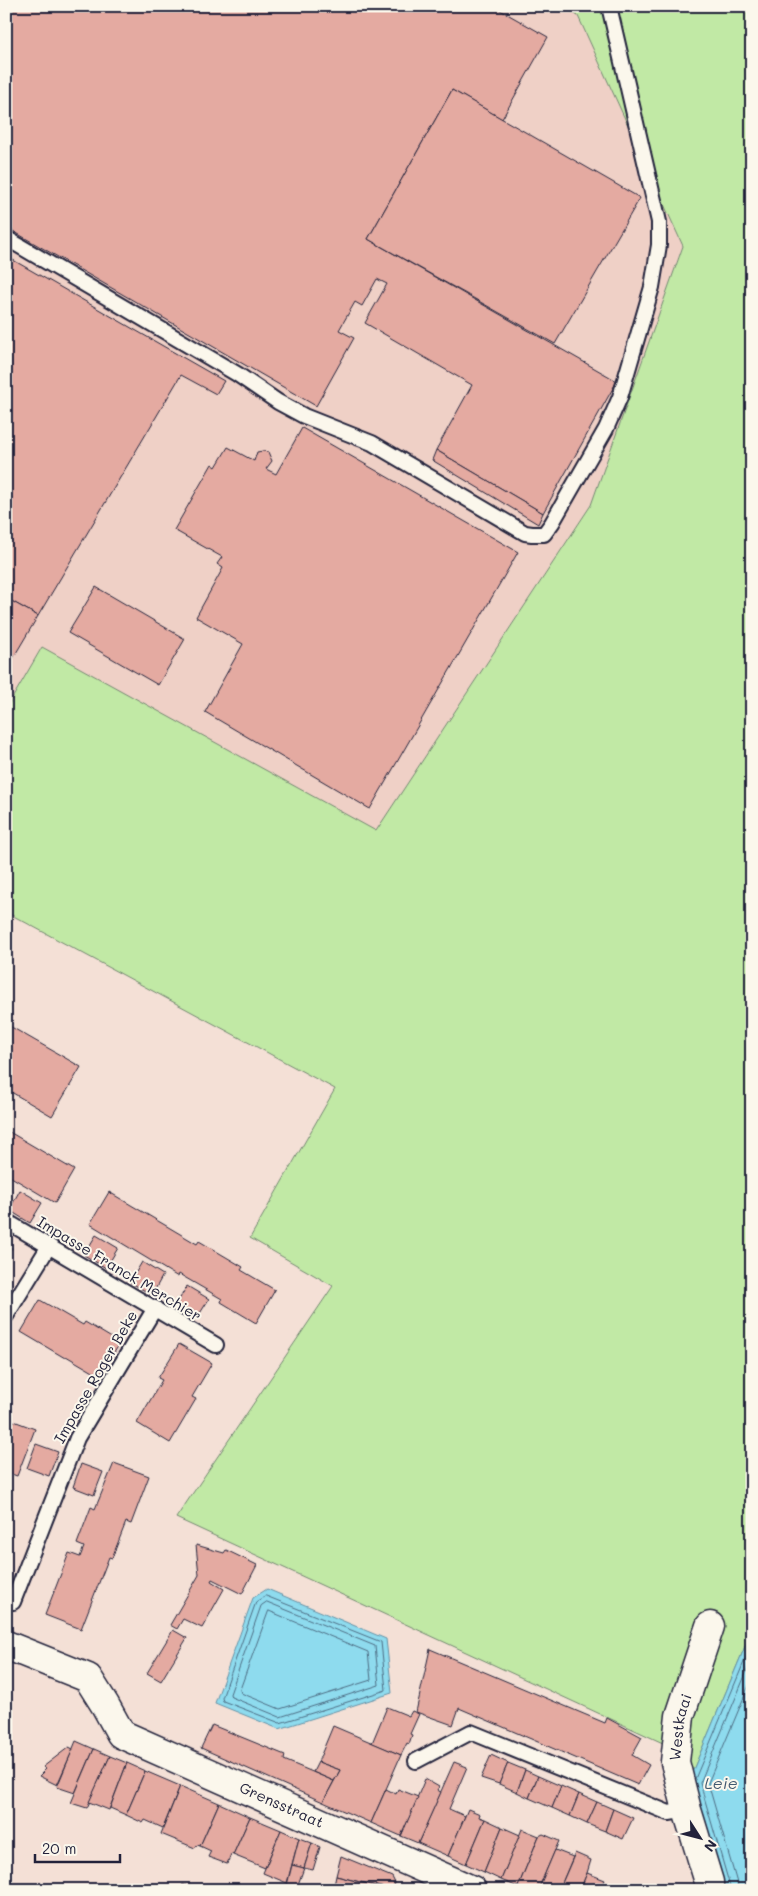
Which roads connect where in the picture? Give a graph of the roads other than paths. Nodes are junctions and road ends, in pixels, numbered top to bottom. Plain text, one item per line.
1 (609, 6) edge
2 (6, 238) edge
3 (6, 1221) edge
4 (48, 1246) junction
5 (155, 1308) junction
6 (6, 1316) edge
7 (216, 1345) dead end
8 (13, 1602) dead end
9 (711, 1624) dead end
10 (6, 1645) edge
11 (416, 1761) dead end
12 (686, 1810) junction
13 (418, 1879) edge
14 (472, 1890) edge
15 (709, 1890) edge

1 - 2 lane
3 - 4 lane, Impasse Franck Merchier
4 - 5 lane, Impasse Franck Merchier
4 - 6 lane
5 - 7 lane, Impasse Franck Merchier
5 - 8 lane, Impasse Roger Beke
9 - 12 street, Westkaai
10 - 13 street, Grensstraat
11 - 12 lane
12 - 15 street, Westkaai
13 - 14 street, Grensstraat

